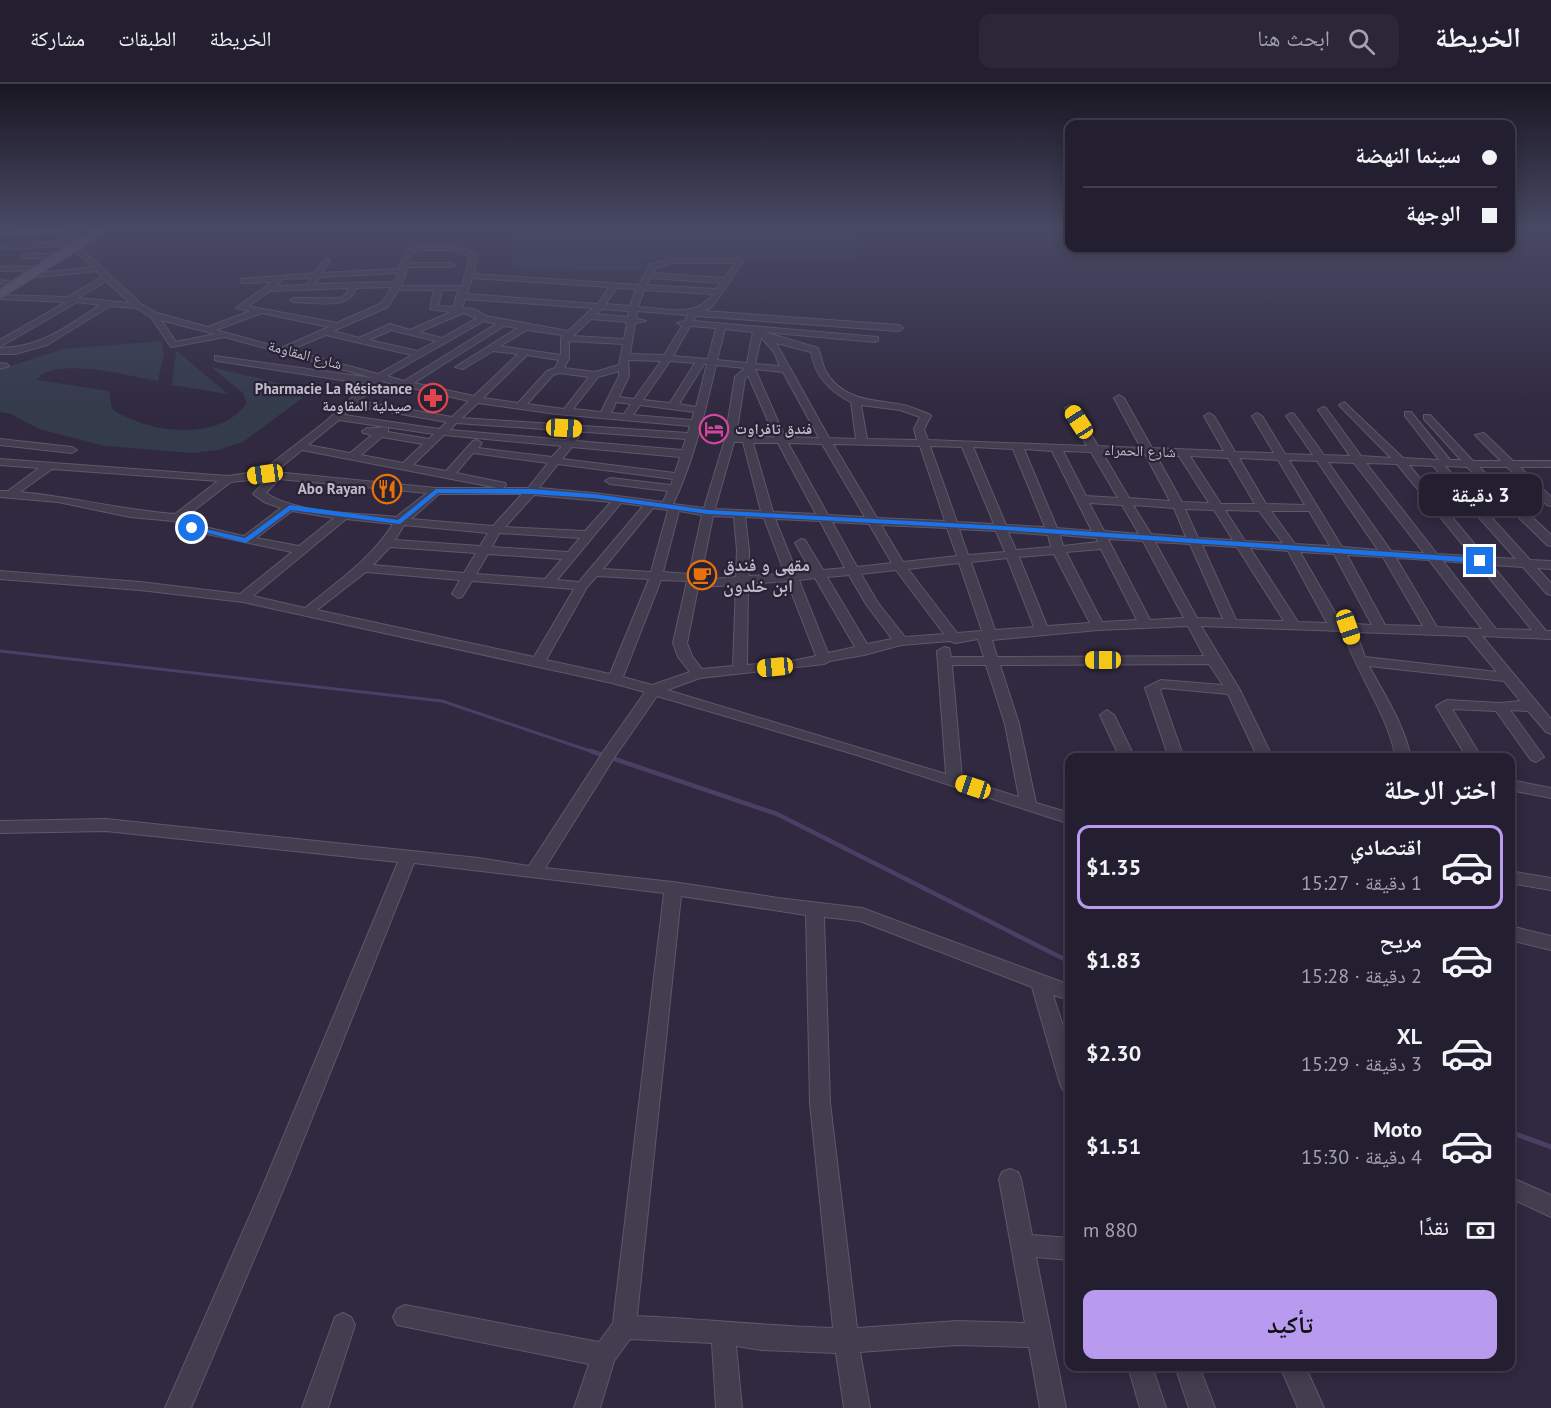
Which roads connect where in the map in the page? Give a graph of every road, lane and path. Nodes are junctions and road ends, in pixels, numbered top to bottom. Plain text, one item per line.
1 (88, 290) edge
2 (121, 290) edge
3 (267, 290) edge
4 (307, 290) edge
5 (350, 290) edge
6 (395, 290) edge
7 (439, 290) edge
8 (464, 290) edge
9 (480, 290) edge
10 (532, 290) edge
11 (545, 290) edge
12 (612, 290) edge
13 (639, 290) edge
14 (683, 290) edge
15 (718, 292) joint
16 (609, 294) junction
17 (0, 296) edge
18 (636, 296) junction
19 (72, 300) junction
20 (294, 300) junction
21 (520, 300) junction
22 (712, 301) junction
23 (110, 302) junction
24 (138, 306) junction
25 (600, 306) junction
26 (512, 307) dead end
27 (261, 310) junction
28 (459, 310) junction
29 (633, 310) junction
30 (273, 311) junction
31 (324, 312) junction
32 (693, 314) junction
33 (154, 315) junction
34 (590, 316) junction
35 (392, 317) dead end
36 (483, 318) junction
37 (500, 319) junction
38 (633, 320) junction
39 (654, 322) dead end
40 (676, 323) dead end
41 (687, 324) junction
42 (338, 326) junction
43 (527, 326) junction
44 (390, 327) junction
45 (721, 327) junction
46 (899, 328) dead end
47 (23, 331) junction
48 (758, 331) junction
49 (219, 332) junction
50 (326, 332) junction
51 (411, 333) junction
52 (62, 334) junction
53 (567, 336) junction
54 (768, 338) junction
55 (875, 339) dead end
56 (441, 340) junction
57 (360, 341) junction
58 (628, 342) junction
59 (0, 344) edge
60 (492, 348) junction
61 (284, 350) junction
62 (0, 351) edge
63 (524, 353) junction
64 (420, 354) junction
65 (218, 358) dead end
66 (565, 358) junction
67 (667, 358) junction
68 (701, 361) junction
69 (625, 362) junction
70 (714, 362) junction
71 (439, 363) junction
72 (750, 366) junction
73 (460, 367) junction
74 (784, 369) junction
75 (476, 370) dead end
76 (558, 370) junction
77 (595, 375) junction
78 (379, 380) junction
79 (407, 383) junction
80 (1119, 398) dead end
81 (476, 399) junction
82 (612, 399) junction
83 (856, 401) junction
84 (639, 402) junction
85 (352, 403) junction
86 (518, 405) junction
87 (1344, 405) dead end
88 (673, 406) junction
89 (546, 408) junction
90 (1070, 408) dead end
91 (700, 410) junction
92 (1323, 410) dead end
93 (405, 411) junction
94 (567, 411) junction
95 (592, 414) junction
96 (1408, 414) dead end
97 (605, 415) junction
98 (1209, 416) dead end
99 (1257, 416) dead end
100 (1291, 416) dead end
101 (627, 417) junction
102 (1427, 417) dead end
103 (333, 420) junction
104 (454, 420) junction
105 (695, 423) junction
106 (497, 424) junction
107 (390, 425) junction
108 (531, 426) junction
109 (580, 428) junction
110 (442, 432) junction
111 (380, 434) junction
112 (53, 435) dead end
113 (1480, 435) dead end
114 (483, 436) junction
115 (692, 436) junction
116 (521, 438) junction
117 (730, 439) junction
118 (747, 439) junction
119 (781, 440) junction
120 (826, 441) junction
121 (0, 442) edge
122 (430, 442) junction
123 (862, 442) junction
124 (570, 443) junction
125 (924, 443) junction
126 (966, 444) junction
127 (36, 446) junction
128 (1017, 446) junction
129 (301, 447) junction
130 (1056, 448) junction
131 (1096, 449) junction
132 (72, 450) dead end
133 (472, 450) junction
134 (1149, 451) junction
135 (1182, 452) junction
136 (507, 454) junction
137 (686, 454) junction
138 (1233, 455) junction
139 (1279, 456) junction
140 (352, 457) junction
141 (1319, 457) junction
142 (1357, 459) junction
143 (557, 460) junction
144 (1400, 461) junction
145 (5, 463) edge
146 (1441, 463) junction
147 (1470, 464) junction
148 (1510, 464) junction
149 (1551, 464) edge
150 (49, 466) junction
151 (404, 468) junction
152 (622, 469) junction
153 (0, 471) edge
154 (448, 474) junction
155 (271, 475) junction
156 (679, 477) junction
157 (228, 479) junction
158 (610, 482) junction
159 (675, 489) junction
160 (436, 491) junction
161 (531, 491) junction
162 (5, 494) edge
163 (594, 496) junction
164 (1084, 499) junction
165 (618, 500) junction
166 (1124, 501) junction
167 (1177, 503) junction
168 (1551, 503) edge
169 (650, 506) junction
170 (290, 507) junction
171 (1216, 507) junction
172 (1262, 507) junction
173 (670, 508) junction
174 (1312, 508) junction
175 (708, 512) junction
176 (739, 514) junction
177 (344, 515) junction
178 (768, 515) junction
179 (177, 518) junction
180 (824, 519) junction
181 (873, 521) junction
182 (400, 522) junction
183 (952, 526) junction
184 (1003, 528) junction
185 (495, 531) junction
186 (1053, 532) junction
187 (588, 535) junction
188 (1147, 538) junction
189 (246, 540) junction
190 (1102, 540) junction
191 (1196, 542) junction
192 (1551, 542) edge
193 (387, 543) junction
194 (801, 543) dead end
195 (1243, 545) junction
196 (1292, 548) junction
197 (1058, 549) junction
198 (304, 550) junction
199 (483, 550) junction
200 (1338, 550) junction
201 (1011, 554) junction
202 (1388, 555) junction
203 (572, 556) junction
204 (1433, 558) junction
205 (964, 559) junction
206 (1480, 561) junction
207 (1529, 564) junction
208 (899, 565) junction
209 (1551, 565) edge
210 (363, 568) junction
211 (853, 570) junction
212 (593, 572) junction
213 (820, 574) junction
214 (0, 575) edge
215 (468, 575) junction
216 (655, 576) junction
217 (793, 577) junction
218 (741, 580) junction
219 (693, 581) junction
220 (549, 582) junction
221 (582, 586) junction
222 (1551, 591) edge
223 (458, 594) dead end
224 (243, 598) junction
225 (307, 612) junction
226 (1192, 622) junction
227 (1145, 623) junction
228 (1231, 623) junction
229 (1293, 625) junction
230 (1098, 626) junction
231 (1342, 627) junction
232 (1380, 628) junction
233 (1432, 630) junction
234 (1042, 631) junction
235 (1472, 633) junction
236 (1492, 633) junction
237 (1546, 635) edge
238 (987, 636) junction
239 (949, 639) junction
240 (902, 641) junction
241 (864, 651) junction
242 (824, 660) junction
243 (1213, 660) junction
244 (945, 661) junction
245 (993, 661) junction
246 (1360, 661) junction
247 (538, 662) junction
248 (740, 669) junction
249 (698, 674) junction
250 (1506, 677) junction
251 (615, 679) junction
252 (655, 689) junction
253 (1233, 690) junction
254 (1500, 707) junction
255 (1533, 707) junction
256 (1107, 715) dead end
257 (1551, 729) edge
258 (1126, 753) edge
259 (1175, 753) edge
260 (1264, 753) edge
261 (1404, 753) edge
262 (1472, 753) edge
263 (1536, 757) dead end
264 (954, 781) junction
265 (1515, 786) edge
266 (1551, 793) edge
267 (1029, 805) junction
268 (1065, 817) edge
269 (0, 827) edge
270 (408, 858) junction
271 (533, 873) junction
272 (1515, 878) edge
273 (1551, 884) edge
274 (672, 888) junction
275 (815, 910) junction
276 (1515, 934) edge
277 (1551, 943) edge
278 (1040, 981) junction
279 (1065, 991) edge
280 (1065, 1067) edge
281 (1010, 1179) dead end
282 (1515, 1190) edge
283 (1551, 1206) edge
284 (1022, 1245) junction
285 (1065, 1249) edge
286 (405, 1317) dead end
287 (343, 1325) dead end
288 (624, 1327) junction
289 (723, 1332) junction
290 (1039, 1335) junction
291 (846, 1341) junction
292 (604, 1355) junction
293 (1142, 1371) edge
294 (1189, 1371) edge
295 (1294, 1371) edge
296 (178, 1408) edge
297 (315, 1408) edge
298 (587, 1408) edge
299 (729, 1408) edge
300 (857, 1408) edge
301 (1053, 1408) edge
302 (1153, 1408) edge
303 (1202, 1408) edge
304 (1311, 1408) edge

1 - 19 street
2 - 24 street, شارع المقاومة
3 - 27 street
4 - 20 street
5 - 31 street
6 - 42 street
7 - 28 street
8 - 28 street
9 - 21 street
10 - 21 street
11 - 16 street
12 - 16 street
13 - 18 street
14 - 15 street
15 - 22 street
16 - 18 street
16 - 25 street
17 - 19 street
18 - 22 street
18 - 29 street
19 - 23 street
19 - 47 street
20 - 30 street
20 - 31 street
21 - 25 street
21 - 26 street
22 - 32 street
23 - 24 street
23 - 52 street
24 - 33 street, شارع المقاومة
25 - 29 street
25 - 34 street
27 - 30 street
27 - 49 street
28 - 36 street
28 - 51 street
29 - 32 street
29 - 38 street
30 - 31 street
31 - 42 street
32 - 41 street
32 - 46 street
33 - 49 street, شارع المقاومة
33 - 49 street
34 - 38 street
34 - 53 street
35 - 44 street
36 - 37 street
36 - 56 street
37 - 43 street
37 - 71 street
38 - 39 street
38 - 58 street
40 - 41 street
41 - 45 street
41 - 67 street
42 - 50 street
43 - 53 street
43 - 60 street
44 - 51 street
44 - 57 street
45 - 48 street
45 - 70 street
47 - 52 street
47 - 59 street
48 - 54 street
48 - 55 street
48 - 72 street
49 - 61 street, شارع المقاومة
50 - 57 street
50 - 61 street
51 - 56 street
52 - 62 street
53 - 58 street
53 - 66 street
54 - 74 street
54 - 83 street
56 - 64 street
57 - 64 street
58 - 69 street
60 - 63 street
60 - 73 street
61 - 78 street, شارع المقاومة
63 - 66 street
63 - 81 street
64 - 78 street
65 - 78 street
66 - 76 street
67 - 68 street
67 - 69 street
67 - 84 street
68 - 70 street
68 - 88 street
69 - 77 street
69 - 82 street
70 - 72 street
70 - 91 street
71 - 73 street
71 - 79 street
72 - 74 street
72 - 117 street
72 - 119 street
73 - 75 street
74 - 120 street
76 - 77 street
76 - 86 street
77 - 94 street
78 - 79 street, شارع المقاومة
78 - 85 street
79 - 81 street, شارع المقاومة
80 - 134 street
81 - 86 street, شارع المقاومة
81 - 104 street
82 - 84 street
82 - 97 street
83 - 123 street
83 - 125 street
84 - 88 street
84 - 101 street
85 - 93 street
85 - 103 street
86 - 89 street, شارع المقاومة
86 - 106 street
87 - 144 street
88 - 91 street
89 - 94 street, شارع المقاومة
89 - 108 street
90 - 131 street
91 - 105 street
92 - 142 street
93 - 104 street
93 - 107 street
94 - 95 street, شارع المقاومة
95 - 97 street, شارع المقاومة
95 - 109 street
96 - 146 street
97 - 101 street, شارع المقاومة
98 - 138 street
99 - 139 street
100 - 141 street
101 - 105 street, شارع المقاومة
102 - 147 street
103 - 107 street
103 - 111 street
103 - 129 street
104 - 106 street
104 - 110 street
105 - 115 street
106 - 108 street
106 - 114 street
107 - 110 street
107 - 111 street
108 - 109 street
108 - 116 street
109 - 115 street
109 - 124 street
110 - 114 street
110 - 122 street
111 - 122 street
111 - 140 street
112 - 127 street
113 - 148 street
114 - 116 street
114 - 133 street
115 - 137 street
116 - 124 street
116 - 136 street
117 - 118 street, شارع الحمراء
117 - 175 street
118 - 119 street, شارع الحمراء
118 - 178 street
119 - 120 street, شارع الحمراء
119 - 180 street
120 - 123 street, شارع الحمراء
120 - 181 street
121 - 127 street
122 - 151 street
123 - 125 street, شارع الحمراء
124 - 137 street
124 - 143 street
125 - 126 street, شارع الحمراء
125 - 183 street
126 - 128 street, شارع الحمراء
126 - 184 street
127 - 132 street
127 - 145 street
128 - 130 street, شارع الحمراء
128 - 186 street
129 - 140 street
129 - 155 street
130 - 131 street, شارع الحمراء
130 - 164 street
131 - 134 street, شارع الحمراء
131 - 166 street
133 - 136 street
133 - 154 street
134 - 135 street, شارع الحمراء
134 - 167 street
135 - 138 street, شارع الحمراء
135 - 171 street
136 - 143 street
137 - 156 street
138 - 139 street, شارع الحمراء
138 - 172 street
139 - 141 street, شارع الحمراء
139 - 174 street
140 - 151 street
141 - 142 street, شارع الحمراء
141 - 202 street
142 - 144 street, شارع الحمراء
142 - 204 street
143 - 152 street
143 - 161 street
144 - 146 street, شارع الحمراء
144 - 206 street
145 - 150 street
145 - 153 street
146 - 147 street, شارع الحمراء
146 - 207 street
147 - 148 street, شارع الحمراء
147 - 192 street
148 - 149 street, شارع الحمراء
148 - 168 street
150 - 157 street
150 - 162 street
151 - 154 street
152 - 156 street
152 - 158 street
154 - 161 street
155 - 157 street
155 - 160 street
155 - 170 street
156 - 159 street
157 - 179 street
158 - 159 street
158 - 163 street
159 - 173 street
160 - 161 street
160 - 182 street
161 - 163 street
161 - 185 street
162 - 179 street
163 - 165 street
164 - 166 street
164 - 190 street
165 - 169 street
165 - 187 street
166 - 167 street
166 - 188 street
167 - 171 street
167 - 191 street
169 - 173 street
169 - 212 street
170 - 177 street
170 - 189 street
171 - 172 street
171 - 195 street
172 - 174 street
172 - 196 street
173 - 175 street
173 - 216 street
174 - 200 street
175 - 176 street
175 - 219 street
176 - 178 street
176 - 218 street
177 - 182 street
177 - 198 street
178 - 180 street
178 - 217 street
179 - 189 street
180 - 181 street
180 - 211 street
181 - 183 street
181 - 208 street
182 - 185 street
182 - 193 street
183 - 184 street
183 - 205 street
184 - 186 street
184 - 201 street
185 - 187 street
185 - 199 street
186 - 190 street
186 - 197 street
187 - 203 street
188 - 190 street
188 - 191 street
188 - 226 street
189 - 198 street
190 - 197 street
190 - 227 street
191 - 195 street
191 - 228 street
193 - 199 street
193 - 210 street
194 - 213 street
195 - 196 street
195 - 229 street
196 - 200 street
196 - 231 street
197 - 201 street
197 - 230 street
198 - 224 street
199 - 203 street
199 - 215 street
200 - 202 street
200 - 232 street
201 - 205 street
201 - 234 street
202 - 204 street
202 - 233 street
203 - 220 street
204 - 206 street
204 - 236 street
205 - 208 street
205 - 238 street
206 - 207 street
206 - 237 street
207 - 209 street
207 - 222 street
208 - 211 street
208 - 239 street
210 - 215 street
210 - 225 street
211 - 213 street
211 - 240 street
212 - 216 street
212 - 221 street
213 - 217 street
213 - 241 street
214 - 224 street
215 - 220 street
215 - 223 street
216 - 219 street
216 - 251 street
217 - 218 street
217 - 242 street
218 - 219 street
218 - 248 street
219 - 249 street
220 - 221 street
221 - 247 street
224 - 225 street
225 - 247 street
226 - 227 street
226 - 228 street
226 - 243 street
227 - 230 street
228 - 229 street
229 - 231 street
230 - 234 street
231 - 232 street
231 - 246 street
232 - 233 street
233 - 235 street
234 - 238 street
235 - 236 street
235 - 250 street
236 - 237 street
238 - 239 street
238 - 245 street
239 - 240 street
239 - 244 street
240 - 241 street
241 - 242 street
242 - 248 street
243 - 245 street
243 - 253 street
244 - 245 street
244 - 264 street
245 - 267 street
246 - 250 street
246 - 261 street
247 - 251 street
248 - 249 street
249 - 252 street
250 - 255 street
251 - 252 street
252 - 264 street
252 - 271 street
253 - 259 street
253 - 260 street
254 - 255 street
254 - 262 street
254 - 263 street
255 - 257 street
256 - 258 street
264 - 267 street
265 - 266 street
267 - 268 street
269 - 270 street
270 - 271 street
270 - 296 street
271 - 274 street
272 - 273 street
274 - 275 street
274 - 288 street
275 - 278 street
275 - 291 street
276 - 277 street
278 - 279 street
278 - 280 street
281 - 284 street
282 - 283 street
284 - 285 street
284 - 290 street
286 - 292 street
287 - 297 street
288 - 289 street
288 - 292 street
289 - 291 street
289 - 299 street
290 - 291 street
290 - 301 street
291 - 300 street
292 - 298 street
293 - 302 street
294 - 303 street
295 - 304 street

